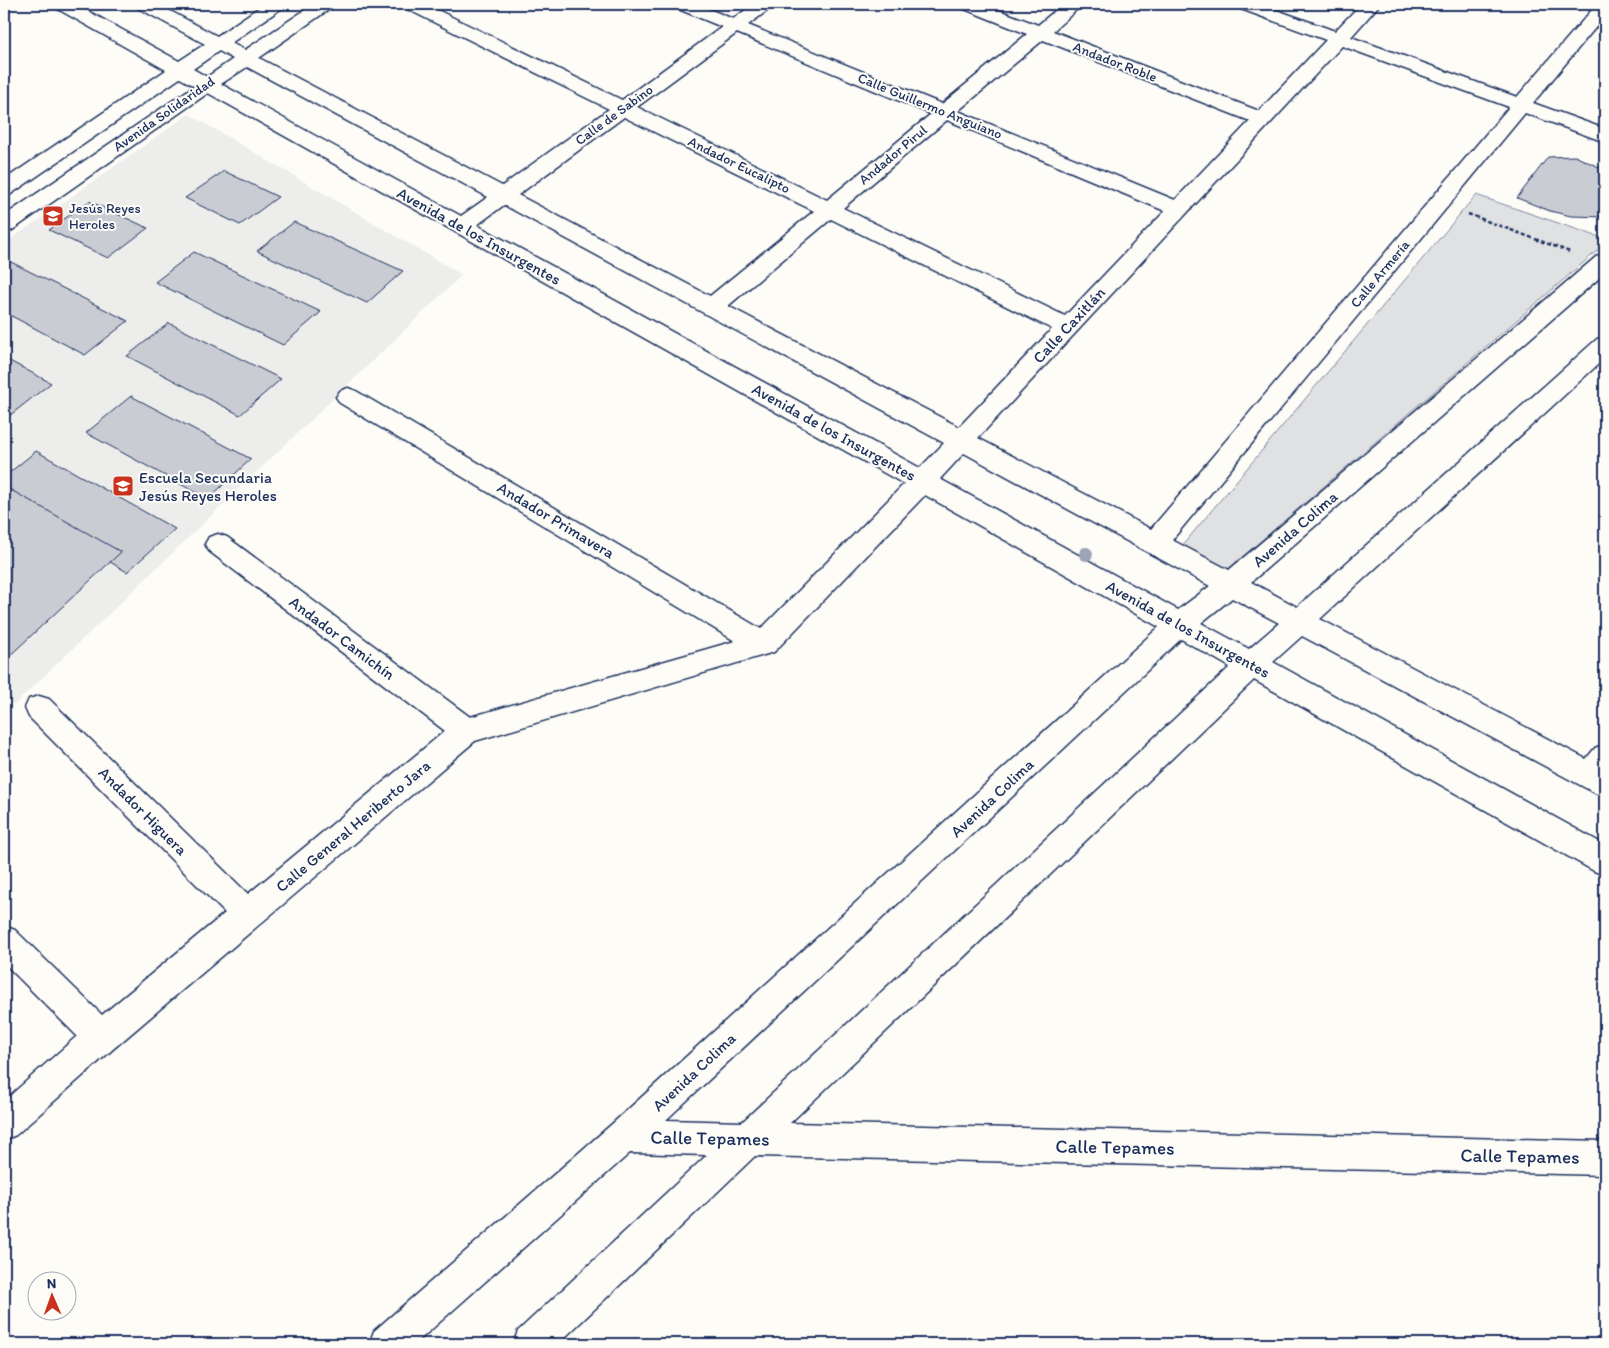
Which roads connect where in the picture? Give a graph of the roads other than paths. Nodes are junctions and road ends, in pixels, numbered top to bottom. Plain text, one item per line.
1 (62, 4) edge
2 (144, 4) edge
3 (276, 4) edge
4 (325, 4) edge
5 (411, 4) edge
6 (682, 4) edge
7 (765, 4) edge
8 (968, 4) edge
9 (1074, 4) edge
10 (1244, 4) edge
11 (1371, 4) edge
12 (1605, 5) edge
13 (735, 26) junction
14 (1040, 32) junction
15 (1338, 38) junction
16 (218, 43) junction
17 (245, 58) junction
18 (181, 70) junction
19 (207, 84) junction
20 (1522, 105) junction
21 (623, 108) junction
22 (944, 112) junction
23 (1262, 119) junction
24 (1605, 136) edge
25 (4, 189) edge
26 (504, 196) junction
27 (829, 209) junction
28 (1179, 209) junction
29 (4, 225) edge
30 (462, 226) junction
31 (1604, 262) edge
32 (712, 307) junction
33 (1068, 327) junction
34 (1605, 345) edge
35 (348, 397) dead end
36 (961, 440) junction
37 (923, 482) junction
38 (1155, 543) junction
39 (218, 544) dead end
40 (1231, 584) junction
41 (1300, 621) junction
42 (1180, 624) junction
43 (764, 644) junction
44 (1252, 664) junction
45 (39, 708) dead end
46 (466, 731) junction
47 (1600, 772) edge
48 (1605, 861) edge
49 (247, 914) junction
50 (4, 941) edge
51 (101, 1037) junction
52 (4, 1123) edge
53 (624, 1136) junction
54 (748, 1138) junction
55 (1605, 1158) edge
56 (387, 1344) edge
57 (531, 1344) edge

1 - 18 street, Avenida de los Insurgentes
2 - 16 street
3 - 16 street, Avenida Solidaridad
4 - 17 street, Avenida Solidaridad
5 - 21 street, Andador Eucalipto
6 - 13 street, Calle Guillermo Anguiano
7 - 13 street, Calle de Sabino
8 - 14 street, Andador Roble
9 - 14 street, Andador Pirul
10 - 15 street
11 - 15 street, Calle Caxitlán
12 - 20 street, Calle Armería
13 - 21 street, Calle de Sabino
13 - 22 street, Calle Guillermo Anguiano
14 - 22 street, Andador Pirul
14 - 23 street, Andador Roble
15 - 20 street
15 - 23 street, Calle Caxitlán
16 - 17 street
16 - 18 street, Avenida Solidaridad
17 - 19 street, Avenida Solidaridad
17 - 26 street
18 - 19 street, Avenida de los Insurgentes
18 - 25 street, Avenida Solidaridad
19 - 29 street, Avenida Solidaridad
19 - 30 street, Avenida de los Insurgentes
20 - 24 street
20 - 38 street, Calle Armería
21 - 26 street, Calle de Sabino
21 - 27 street, Andador Eucalipto
22 - 27 street, Andador Pirul
22 - 28 street, Calle Guillermo Anguiano
23 - 28 street, Calle Caxitlán
26 - 30 street, Calle de Sabino
26 - 32 street
27 - 32 street, Andador Pirul
27 - 33 street, Andador Eucalipto
28 - 33 street, Calle Caxitlán
30 - 37 street, Avenida de los Insurgentes
31 - 40 street, Avenida Colima
32 - 36 street
33 - 36 street, Calle Caxitlán
34 - 41 street
35 - 43 street, Andador Primavera
36 - 37 street, Calle Caxitlán
36 - 38 street
37 - 42 street, Avenida de los Insurgentes
37 - 43 street, Calle Caxitlán
38 - 40 street
39 - 46 street, Andador Camichín
40 - 41 street
40 - 42 street, Avenida Colima
41 - 44 street
41 - 47 street
42 - 44 street, Avenida de los Insurgentes
42 - 53 street, Avenida Colima
43 - 46 street, Calle General Heriberto Jara
44 - 48 street, Avenida de los Insurgentes
44 - 54 street
45 - 49 street, Andador Higuera
46 - 49 street, Calle General Heriberto Jara
49 - 51 street, Calle General Heriberto Jara
50 - 51 street
51 - 52 street, Calle General Heriberto Jara
53 - 54 street, Calle Tepames
53 - 56 street, Avenida Colima
54 - 55 street, Calle Tepames
54 - 57 street

